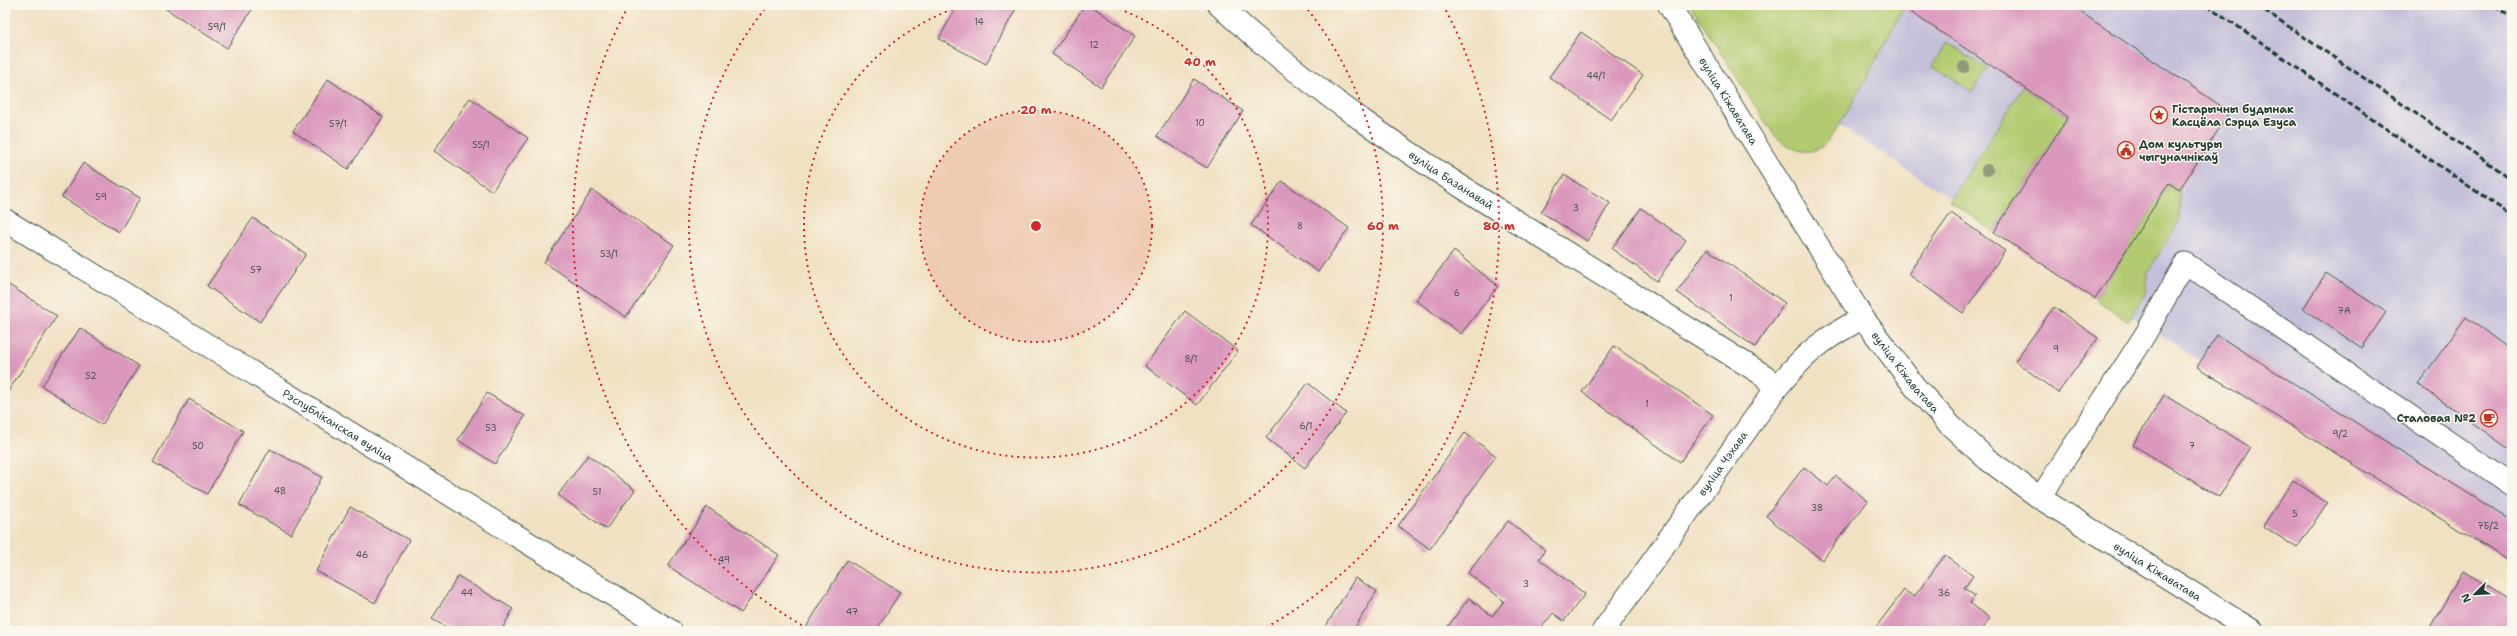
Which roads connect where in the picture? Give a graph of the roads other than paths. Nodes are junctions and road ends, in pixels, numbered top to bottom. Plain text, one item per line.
1 (1219, 5) edge
2 (1669, 5) edge
3 (5, 220) edge
4 (1863, 318) junction
5 (1775, 390) junction
6 (2512, 485) edge
7 (2040, 498) junction
8 (671, 631) edge
9 (1603, 631) edge
10 (2253, 631) edge

1 - 5 street, вуліца Базанавай
2 - 4 street, вуліца Кіжаватава
3 - 8 street, Рэспубліканская вуліца
4 - 5 street, вуліца Чэхава
4 - 7 street, вуліца Кіжаватава
5 - 9 street, вуліца Чэхава
6 - 7 lane
7 - 10 street, вуліца Кіжаватава

